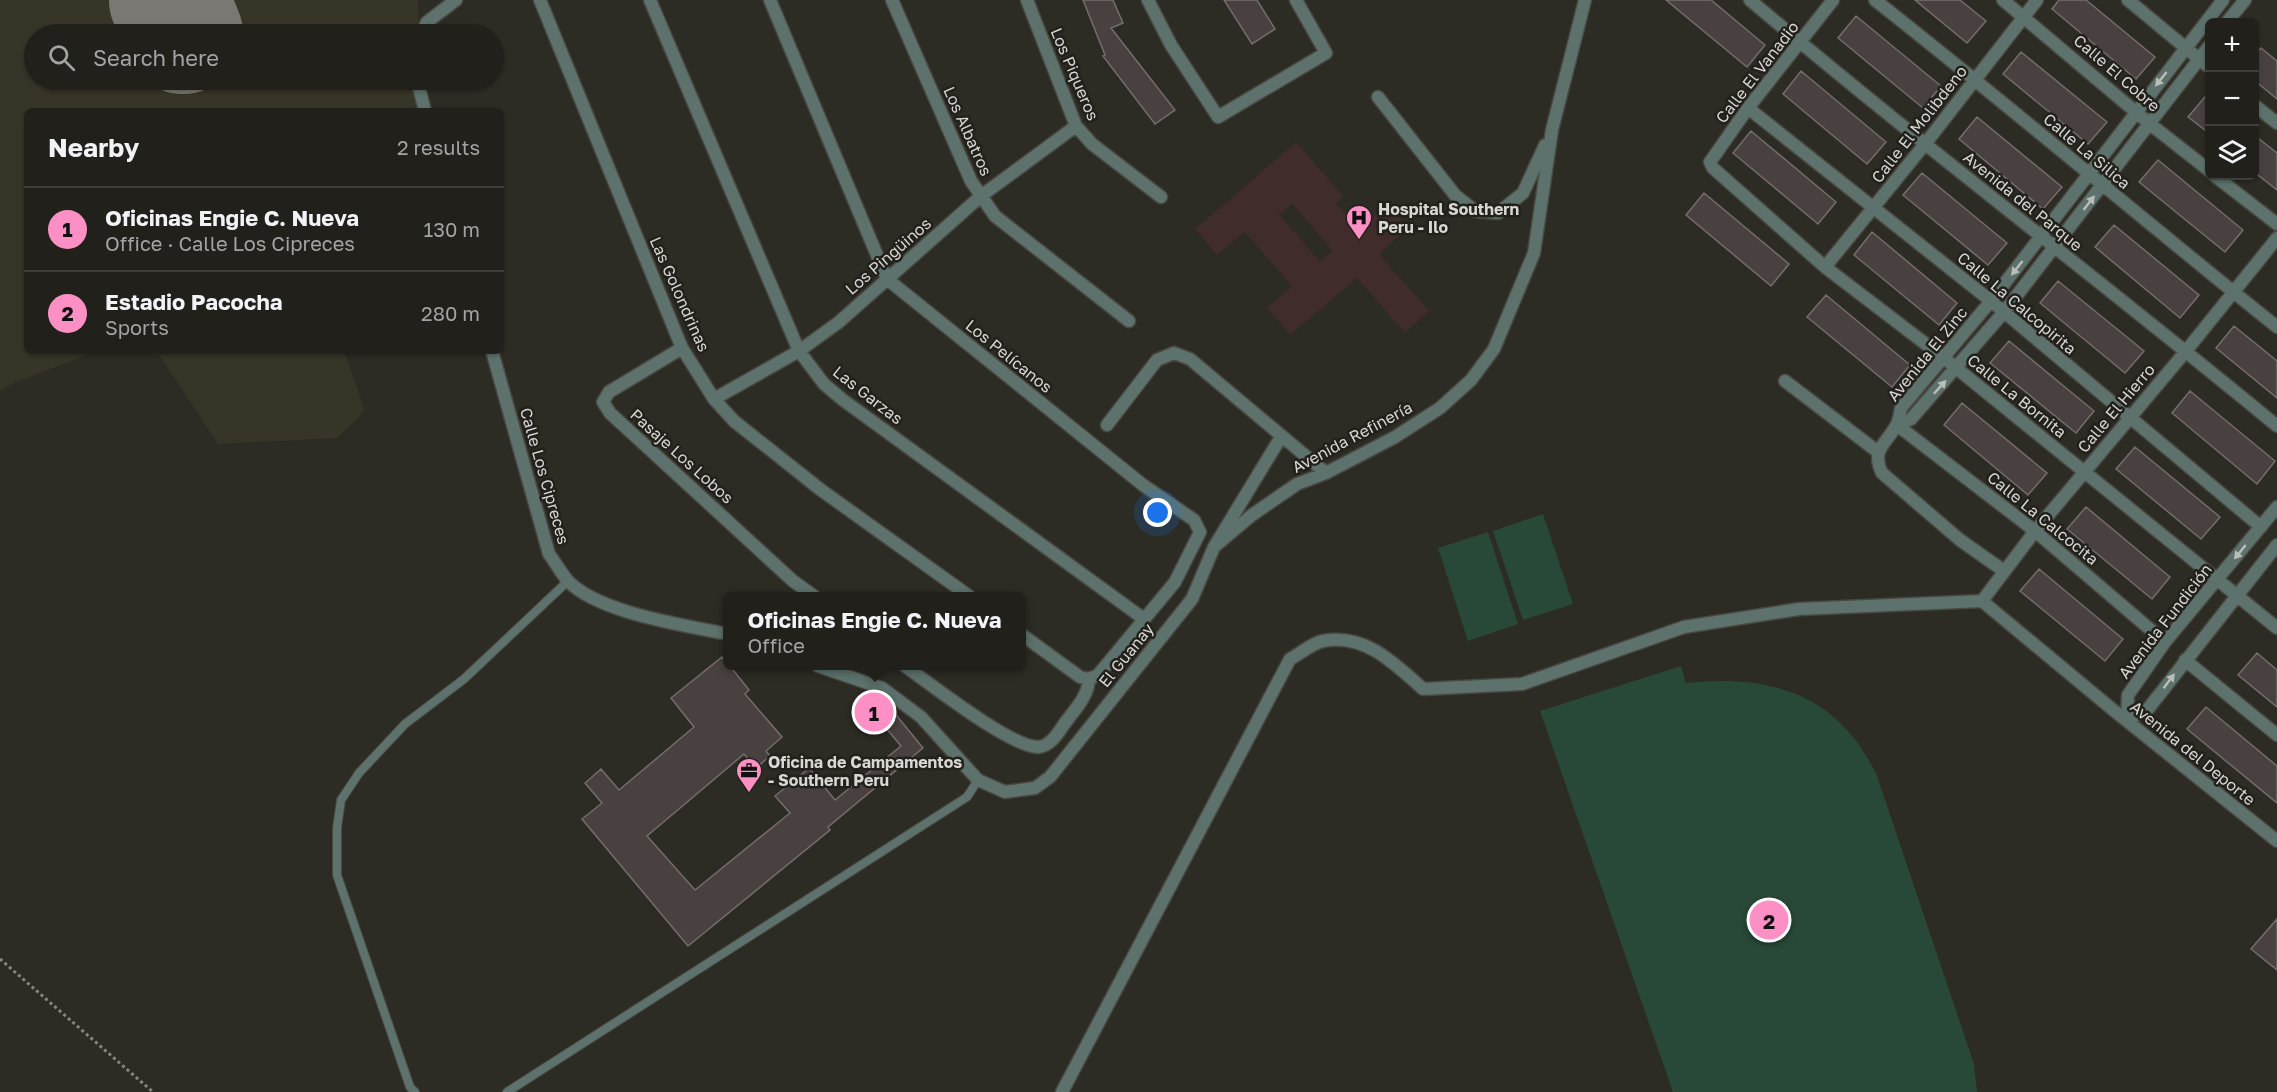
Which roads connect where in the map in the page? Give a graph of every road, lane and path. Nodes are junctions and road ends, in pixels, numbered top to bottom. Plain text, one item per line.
1 (456, 0) edge
2 (540, 0) edge
3 (650, 0) edge
4 (770, 0) edge
5 (892, 0) edge
6 (1027, 0) edge
7 (1148, 0) edge
8 (1296, 0) edge
9 (1585, 0) edge
10 (1750, 0) edge
11 (1833, 0) edge
12 (1875, 0) edge
13 (2003, 0) edge
14 (2037, 0) edge
15 (2128, 0) edge
16 (2223, 0) edge
17 (2244, 0) edge
18 (2024, 16) junction
19 (2230, 18) edge
20 (426, 24) edge
21 (1800, 43) junction
22 (2185, 48) junction
23 (2205, 51) edge
24 (2199, 59) junction
25 (2205, 64) edge
26 (1976, 79) junction
27 (420, 90) edge
28 (1378, 97) dead end
29 (424, 108) edge
30 (1748, 108) junction
31 (2259, 109) edge
32 (2136, 111) junction
33 (2277, 123) edge
34 (2150, 124) junction
35 (1076, 126) junction
36 (1552, 130) junction
37 (1925, 144) junction
38 (1711, 165) joint
39 (2205, 167) edge
40 (2088, 172) junction
41 (2220, 180) edge
42 (2103, 186) junction
43 (981, 196) junction
44 (1161, 197) dead end
45 (1874, 208) junction
46 (2277, 224) edge
47 (2042, 236) junction
48 (2277, 238) edge
49 (2054, 248) junction
50 (1825, 267) junction
51 (887, 279) junction
52 (2234, 292) junction
53 (1991, 301) junction
54 (2004, 312) junction
55 (1128, 321) dead end
56 (2277, 327) edge
57 (682, 348) junction
58 (799, 351) junction
59 (2187, 351) junction
60 (493, 354) edge
61 (1944, 358) junction
62 (1957, 369) junction
63 (1785, 381) dead end
64 (714, 399) junction
65 (2129, 418) junction
66 (1107, 425) dead end
67 (1897, 425) junction
68 (2277, 426) edge
69 (1281, 437) junction
70 (1878, 452) junction
71 (2085, 471) junction
72 (1326, 474) junction
73 (2277, 507) edge
74 (2261, 527) junction
75 (2036, 531) junction
76 (2277, 545) edge
77 (1214, 547) junction
78 (2004, 571) junction
79 (2217, 579) junction
80 (568, 581) junction
81 (807, 592) edge
82 (962, 592) edge
83 (2237, 595) junction
84 (1982, 600) junction
85 (1144, 619) junction
86 (2277, 628) edge
87 (723, 633) edge
88 (1026, 638) edge
89 (2165, 642) junction
90 (2185, 660) junction
91 (830, 670) edge
92 (911, 670) edge
93 (1089, 679) junction
94 (2127, 720) junction
95 (2277, 735) edge
96 (978, 780) junction
97 (2275, 840) edge
98 (0, 959) edge
99 (153, 1092) edge
100 (415, 1092) edge
101 (507, 1092) edge
102 (1062, 1092) edge

1 - 20 street
2 - 57 street, Las Golondrinas
3 - 58 street, Las Garzas
4 - 51 street, Los Pelícanos
5 - 43 street, Los Albatros
6 - 35 street, Los Piqueros
7 - 8 street
9 - 36 street, Avenida Refinería
10 - 21 street, Avenida del Parque
11 - 21 street, Calle El Vanadio
12 - 26 street, Calle La Silica
13 - 18 street, Calle El Cobre
14 - 18 street, Calle El Molibdeno
15 - 22 street
16 - 22 street, Avenida El Zinc
17 - 19 street
18 - 26 street, Calle El Molibdeno
18 - 32 street, Calle El Cobre
21 - 30 street, Calle El Vanadio
21 - 37 street, Avenida del Parque
22 - 24 street
22 -> 32 street, Avenida El Zinc
23 - 24 street, Avenida El Zinc
24 - 25 street
24 - 34 street, Avenida El Zinc
26 - 37 street, Calle El Molibdeno
26 - 40 street, Calle La Silica
27 - 29 street
28 - 36 street
30 - 38 street, Calle El Vanadio
30 - 45 street, Calle La Calcopirita
31 - 33 street
32 - 34 street, Calle El Cobre
32 - 40 street, Avenida El Zinc
34 - 39 street, Calle El Cobre
34 - 42 street, Avenida El Zinc
35 - 43 street, Los Pingüinos
35 - 44 street, Los Piqueros
36 - 72 street, Avenida Refinería
37 - 45 street, Calle El Molibdeno
37 - 47 street, Avenida del Parque
38 - 50 street, Calle La Bornita
40 - 42 street, Calle La Silica
40 - 47 street, Avenida El Zinc
41 - 46 street
49 -> 42 street, Avenida El Zinc
42 - 52 street, Calle La Silica
43 - 51 street, Los Pingüinos
43 - 55 street, Los Albatros
45 - 50 street, Calle El Molibdeno
45 - 53 street, Calle La Calcopirita
47 - 49 street, Avenida del Parque
47 -> 53 street, Avenida El Zinc
48 - 52 street, Calle El Hierro
49 - 54 street, Avenida El Zinc
49 - 59 street, Avenida del Parque
50 - 61 street, Calle La Bornita
51 - 58 street, Los Pingüinos
51 - 85 street, Los Pelícanos
52 - 56 street, Calle La Silica
52 - 59 street, Calle El Hierro
53 - 54 street, Calle La Calcopirita
53 - 61 street, Avenida El Zinc
54 - 62 street, Avenida El Zinc
54 - 65 street, Calle La Calcopirita
57 - 64 street, Las Golondrinas
57 - 81 street, Pasaje Los Lobos
58 - 64 street, Los Pingüinos
58 - 85 street, Las Garzas
59 - 65 street, Calle El Hierro
59 - 68 street, Avenida del Parque
60 - 80 street, Calle Los Cipreces
61 - 62 street, Calle La Bornita
61 - 67 street, Avenida El Zinc
67 -> 62 street, Avenida El Zinc
62 - 71 street, Calle La Bornita
63 - 70 street
64 - 82 street, Las Golondrinas
65 - 71 street, Calle El Hierro
65 - 74 street, Calle La Calcopirita
66 - 69 street
67 - 70 street
67 - 75 street, Calle La Calcocita
69 - 72 street
69 - 77 street, El Guanay
70 - 78 street
71 - 75 street, Calle El Hierro
71 - 79 street, Calle La Bornita
72 - 77 street, Avenida Refinería
73 - 74 street, Avenida Fundición
74 -> 79 street, Avenida Fundición
75 - 78 street, Calle El Hierro
75 - 89 street, Calle La Calcocita
76 - 83 street
77 - 96 street, El Guanay
78 - 84 street, Calle El Hierro
79 - 83 street, Calle La Bornita
79 - 89 street, Avenida Fundición
80 - 87 street, Calle Los Cipreces
80 - 100 lane
83 - 86 street, Calle La Bornita
83 - 90 street
84 - 94 street, Avenida del Deporte
84 - 102 street
85 - 93 street, Los Pelícanos
88 - 93 street
89 - 94 street, Avenida Fundición
94 -> 90 street
90 - 95 street
91 - 96 street
92 - 93 street
94 - 97 street, Avenida del Deporte
96 - 101 lane
98 - 99 path

